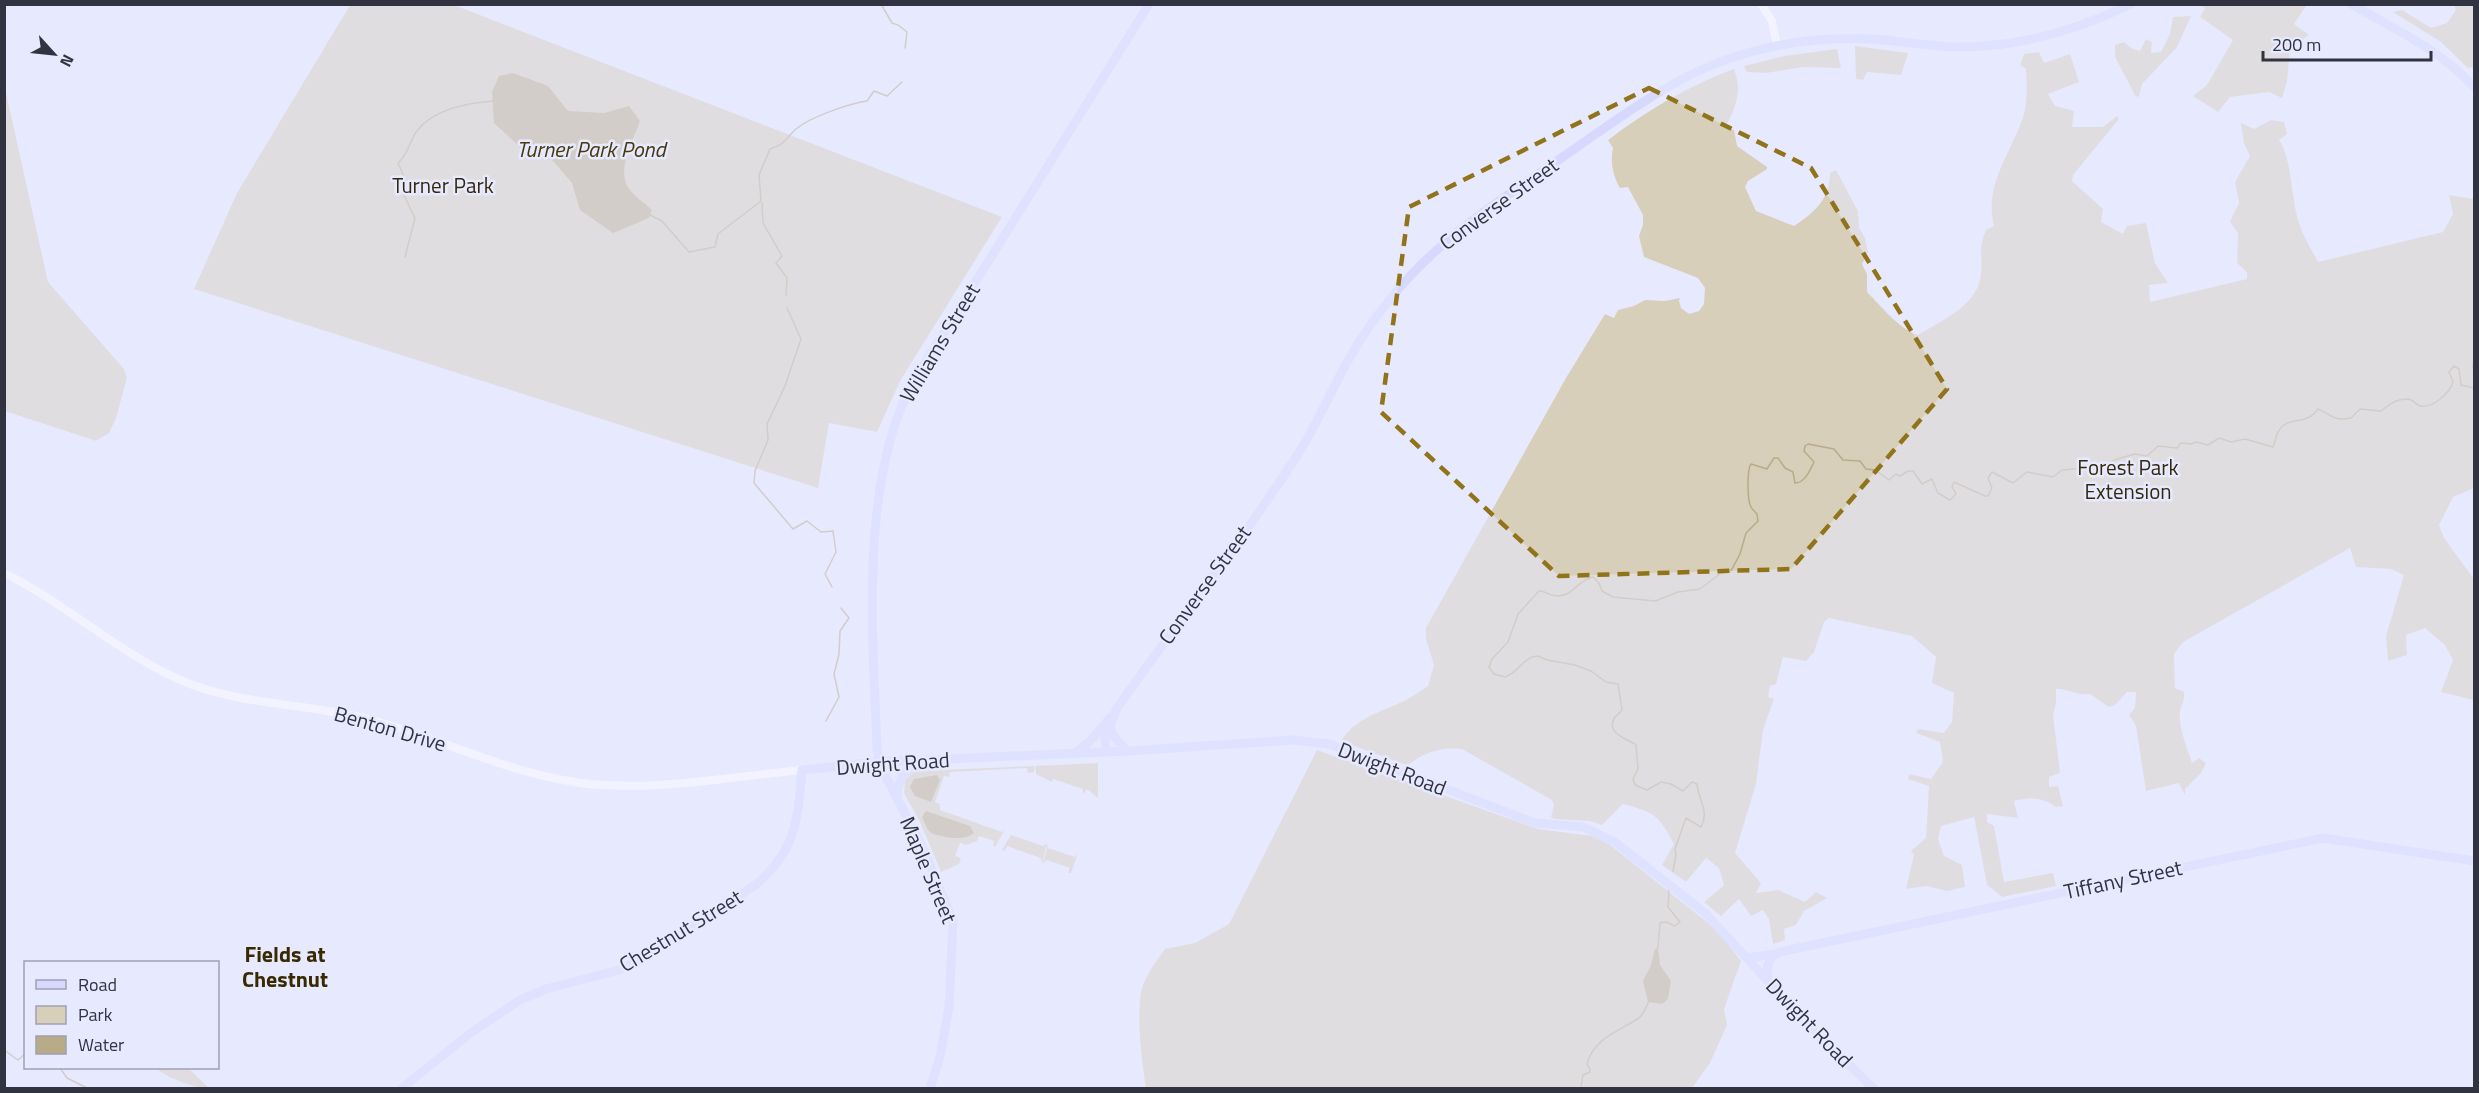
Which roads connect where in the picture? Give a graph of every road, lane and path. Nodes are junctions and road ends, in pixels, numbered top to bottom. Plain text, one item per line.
1 (1149, 4) edge
2 (1761, 4) edge
3 (2131, 4) edge
4 (2351, 4) edge
5 (1777, 46) junction
6 (2475, 87) edge
7 (4, 573) edge
8 (1113, 715) junction
9 (1108, 726) junction
10 (1106, 752) junction
11 (1127, 752) junction
12 (1075, 753) junction
13 (923, 761) junction
14 (879, 762) junction
15 (802, 770) junction
16 (897, 800) junction
17 (2475, 861) edge
18 (1774, 954) junction
19 (1747, 958) junction
20 (1769, 982) junction
21 (402, 1089) edge
22 (930, 1089) edge
23 (1873, 1089) edge

1 - 14 main road, Williams Street
2 - 5 street
3 - 5 main road, Converse Street
4 - 6 main road
5 - 8 main road, Converse Street
7 - 15 street, Benton Drive
8 - 9 main road, Converse Street
8 - 12 main road
9 - 10 main road, Converse Street
9 - 11 main road
10 - 11 main road, Dwight Road
10 - 12 main road, Dwight Road
11 - 19 main road, Dwight Road
12 - 13 main road, Dwight Road
13 - 14 main road, Dwight Road
13 - 16 main road
14 - 15 main road, Dwight Road
14 - 16 main road, Maple Street
15 - 21 main road, Chestnut Street
16 - 22 main road, Maple Street
17 - 18 main road, Tiffany Street
18 - 19 main road, Tiffany Street
18 - 20 main road
19 - 20 main road, Dwight Road
20 - 23 main road, Dwight Road

